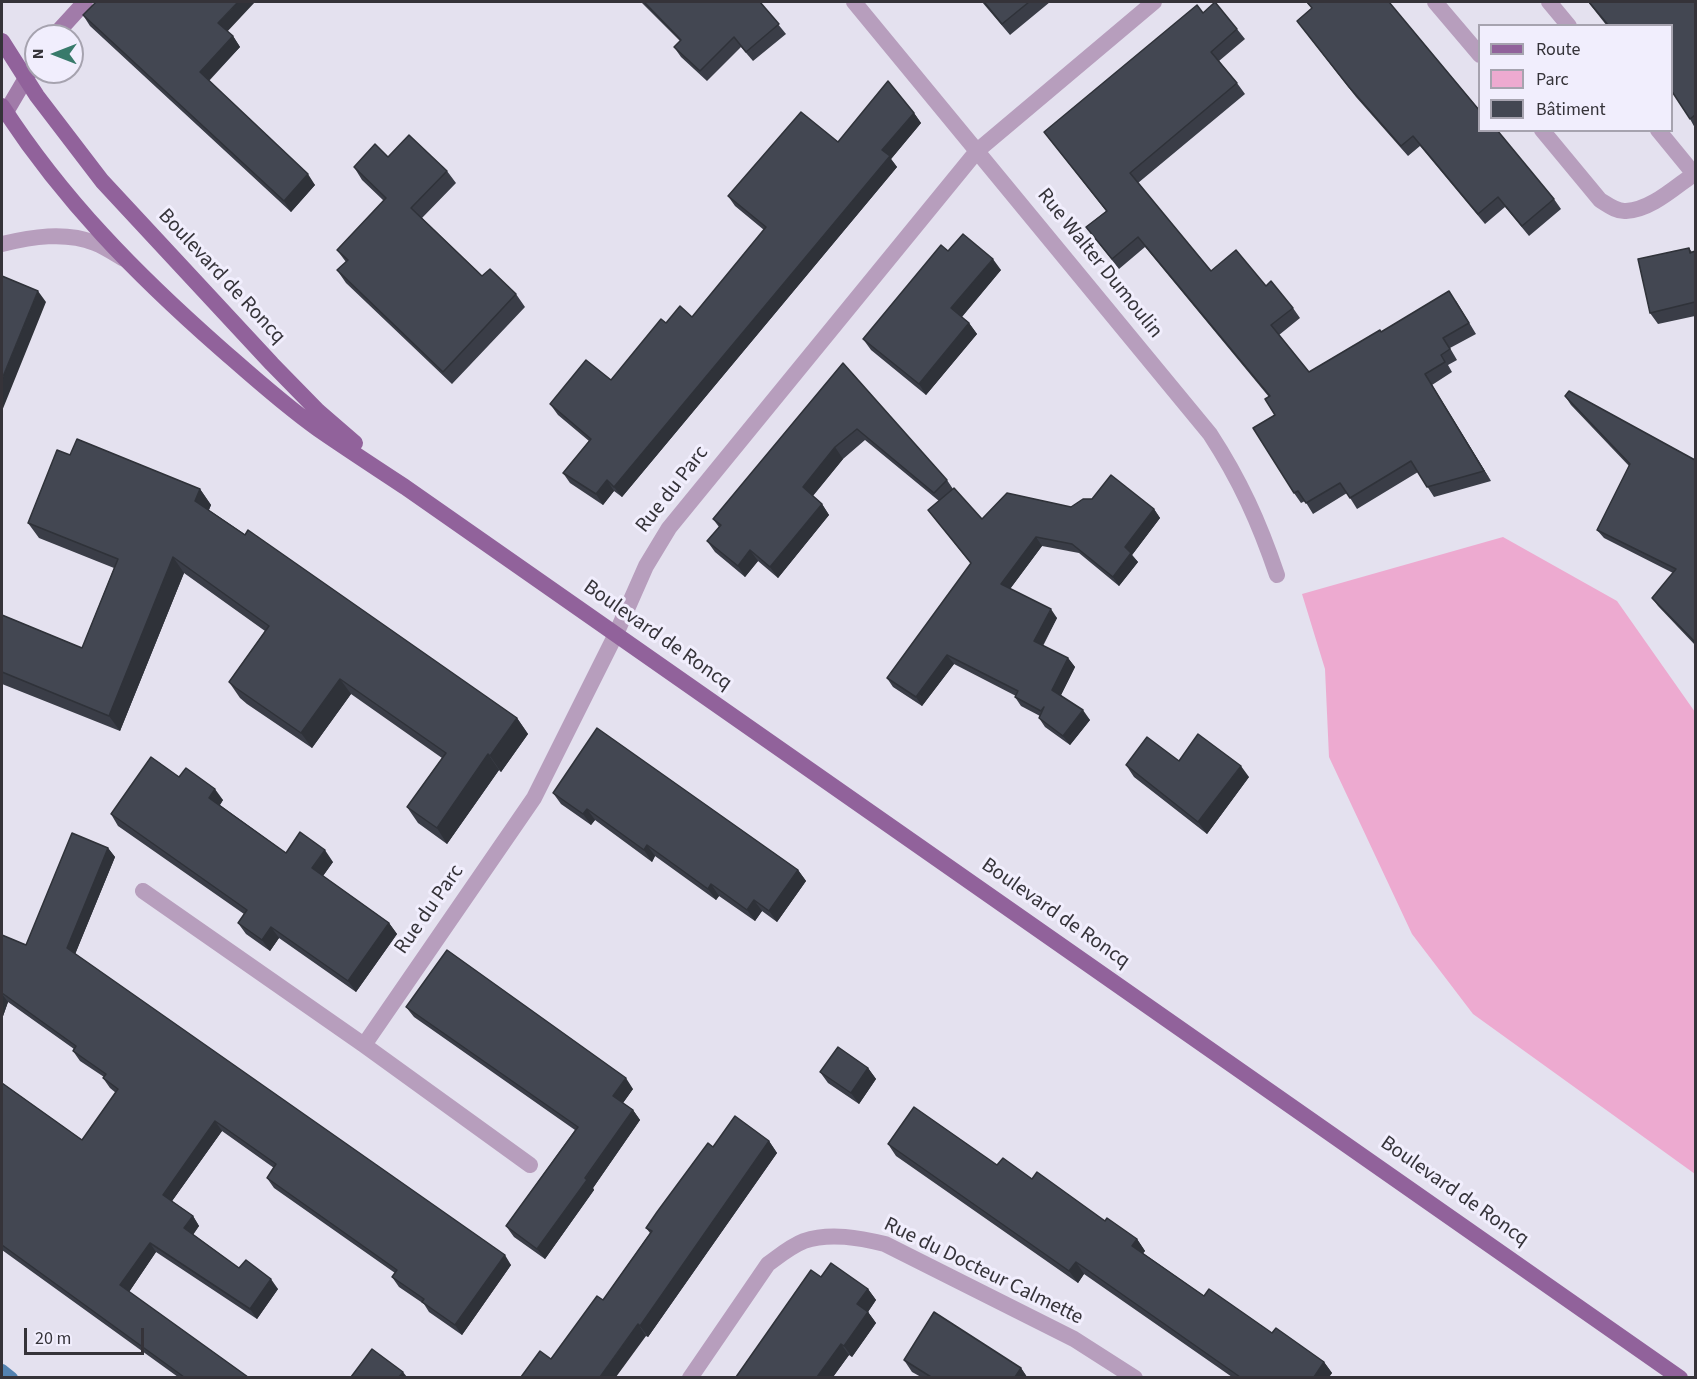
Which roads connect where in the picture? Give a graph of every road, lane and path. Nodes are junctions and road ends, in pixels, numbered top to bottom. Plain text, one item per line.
1 (85, 2) edge
2 (854, 2) edge
3 (1155, 2) edge
4 (1435, 2) edge
5 (1549, 2) edge
6 (65, 24) edge
7 (1567, 24) edge
8 (2, 40) edge
9 (1478, 54) edge
10 (24, 75) edge
11 (24, 81) edge
12 (30, 84) edge
13 (3, 113) edge
14 (1544, 132) edge
15 (1660, 132) edge
16 (977, 151) junction
17 (1695, 174) edge
18 (2, 244) edge
19 (124, 258) junction
20 (405, 487) junction
21 (1277, 575) dead end
22 (616, 634) junction
23 (142, 891) dead end
24 (364, 1045) junction
25 (530, 1165) dead end
26 (690, 1377) edge
27 (1135, 1377) edge
28 (1680, 1377) edge

1 - 6 main road
2 - 16 street, Rue Walter Dumoulin
3 - 16 street, Rue du Parc
4 - 9 street
5 - 7 street
8 - 10 main road, Boulevard de Roncq
11 - 13 main road
12 - 20 main road, Boulevard de Roncq
13 - 19 main road, Boulevard de Roncq
14 - 17 street
15 - 17 street
16 - 21 street, Rue Walter Dumoulin
16 - 22 street, Rue du Parc
18 - 19 street
19 - 20 main road, Boulevard de Roncq
20 - 22 main road, Boulevard de Roncq
22 - 24 street, Rue du Parc
22 - 28 main road, Boulevard de Roncq
23 - 24 street
24 - 25 street
26 - 27 street, Rue du Docteur Calmette

